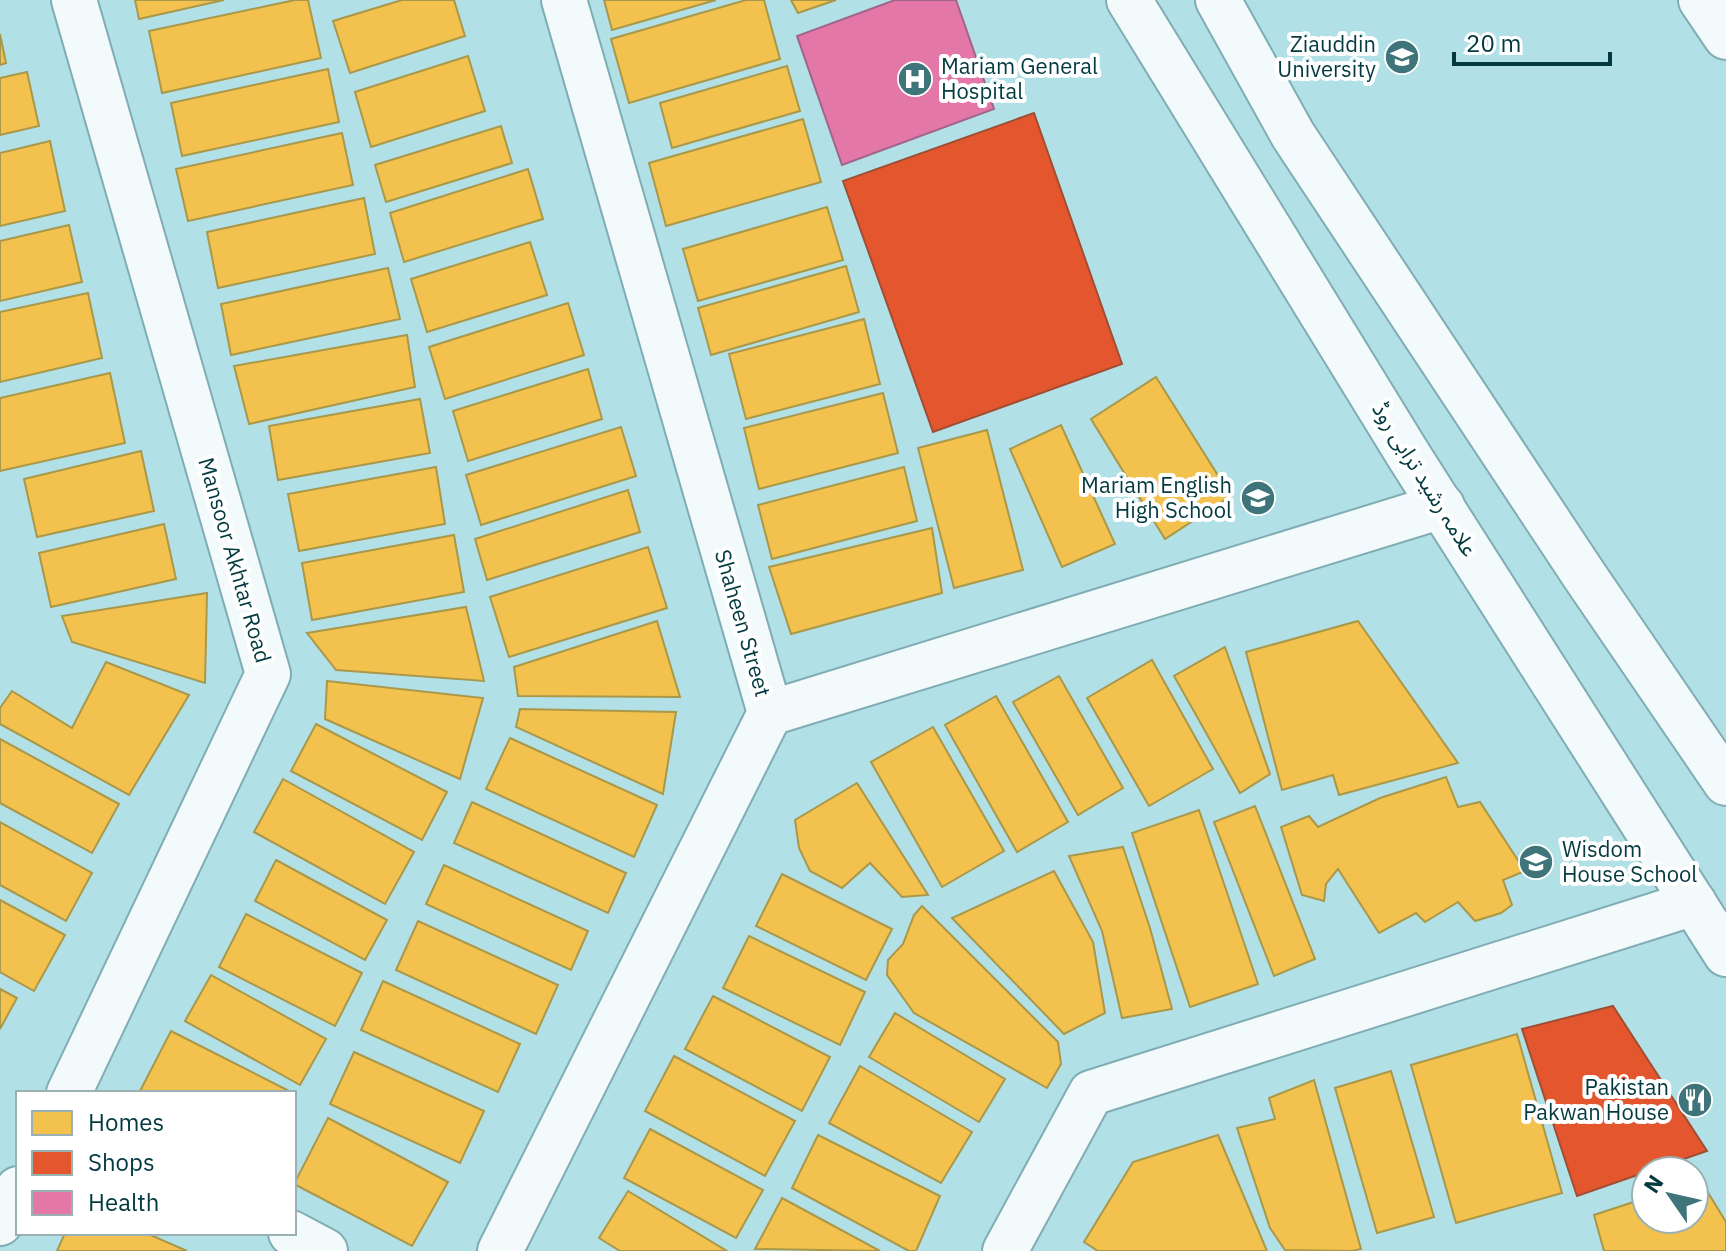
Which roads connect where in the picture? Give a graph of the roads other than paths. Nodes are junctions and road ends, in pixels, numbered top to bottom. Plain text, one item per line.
1 (74, 0) edge
2 (564, 0) edge
3 (1129, 0) edge
4 (1218, 0) edge
5 (1442, 506) junction
6 (770, 713) junction
7 (1726, 783) edge
8 (1694, 903) junction
9 (1726, 954) edge
10 (70, 1091) edge
11 (16, 1193) edge
12 (0, 1223) edge
13 (295, 1235) edge
14 (325, 1251) edge
15 (500, 1251) edge
16 (1005, 1251) edge

1 - 10 street, Mansoor Akhtar Road
2 - 6 street, Shaheen Street
3 - 5 street, علامہ رشید ترابی روڈ
4 - 7 street
5 - 6 street
5 - 8 street, علامہ رشید ترابی روڈ
6 - 15 street, Shaheen Street
8 - 9 street, علامہ رشید ترابی روڈ
8 - 16 street
11 - 12 street
13 - 14 street

